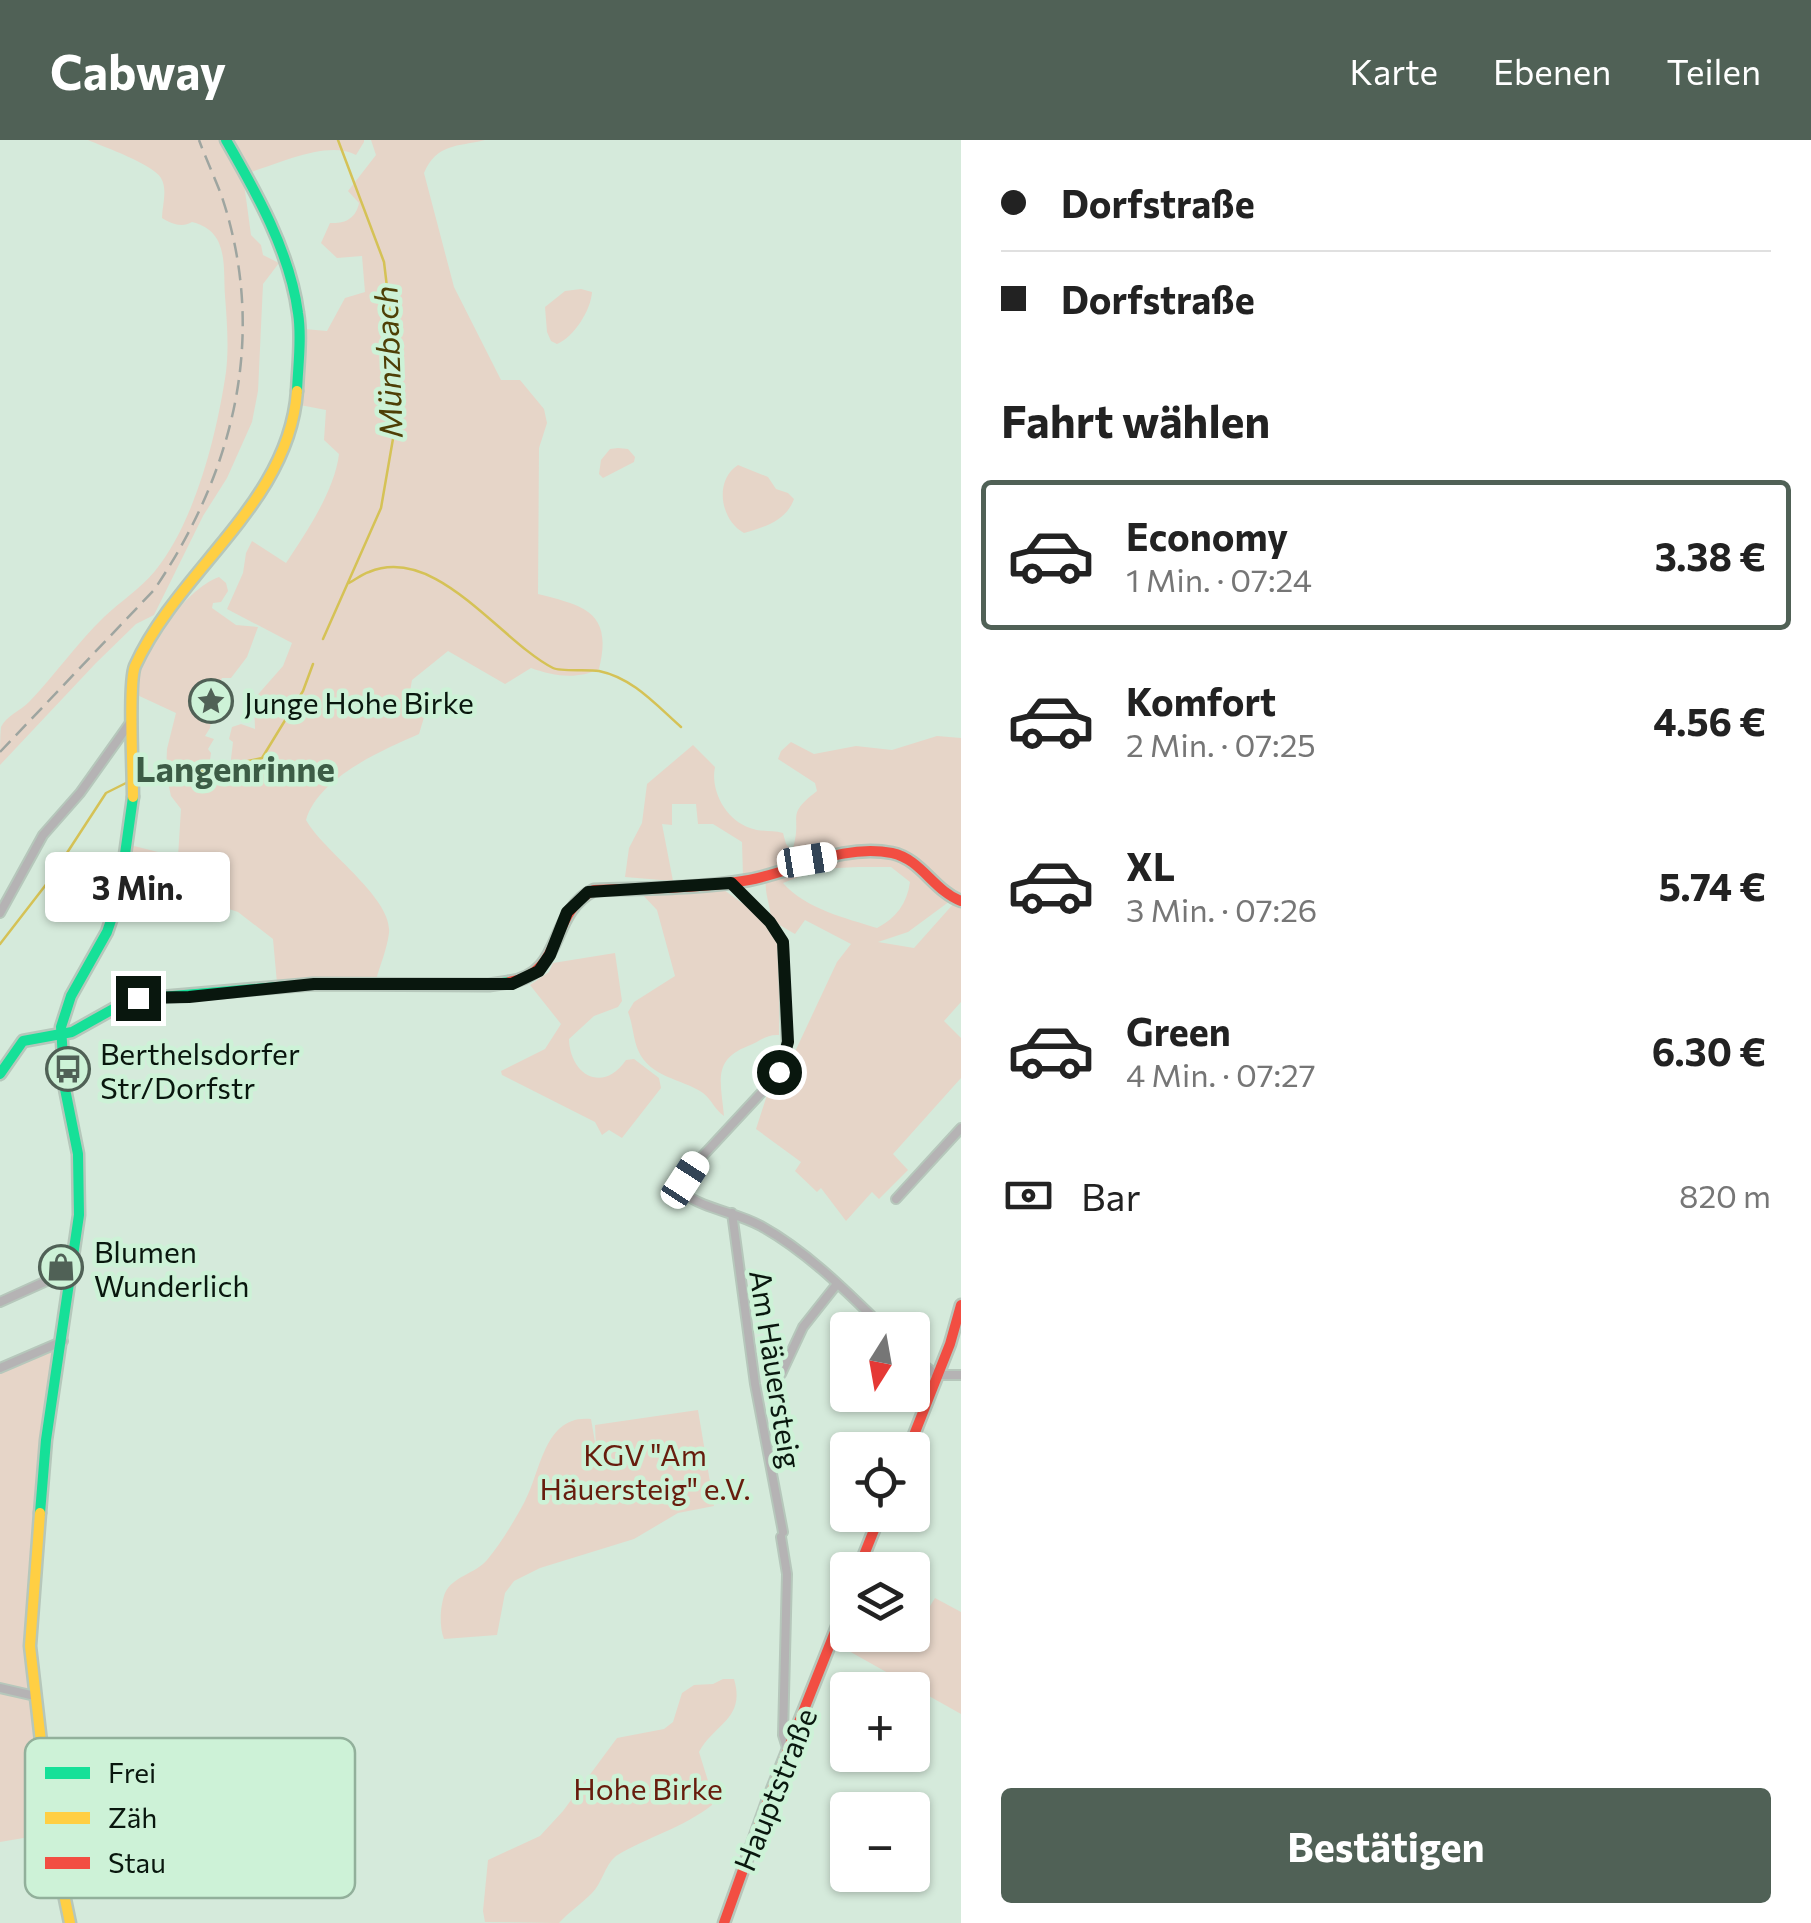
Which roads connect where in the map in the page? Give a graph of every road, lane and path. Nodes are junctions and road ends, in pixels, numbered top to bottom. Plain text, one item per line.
1 (226, 140) edge
2 (132, 720) junction
3 (731, 883) junction
4 (961, 901) edge
5 (0, 913) edge
6 (62, 1034) junction
7 (0, 1074) edge
8 (961, 1128) edge
9 (896, 1199) dead end
10 (732, 1213) junction
11 (72, 1278) junction
12 (838, 1284) junction
13 (0, 1302) edge
14 (961, 1306) edge
15 (867, 1312) edge
16 (63, 1341) junction
17 (0, 1368) edge
18 (930, 1371) edge
19 (781, 1374) dead end
20 (961, 1375) edge
21 (936, 1376) junction
22 (915, 1432) edge
23 (830, 1644) edge
24 (0, 1688) edge
25 (36, 1696) junction
26 (41, 1738) edge
27 (788, 1750) junction
28 (65, 1898) edge
29 (70, 1923) edge
30 (724, 1923) edge

1 - 2 street
2 - 5 street
2 - 6 street
3 - 4 street
3 - 6 street
3 - 10 street
6 - 7 street
6 - 11 street
8 - 9 street
10 - 12 street
10 - 27 street, Am Häuersteig
11 - 13 street
11 - 16 street
12 - 15 street
12 - 19 street
14 - 21 street
16 - 17 street
16 - 25 street
18 - 21 street
20 - 21 street
21 - 22 street
23 - 27 street, Hauptstraße
24 - 25 street
25 - 26 street
27 - 30 street, Hauptstraße
28 - 29 street

